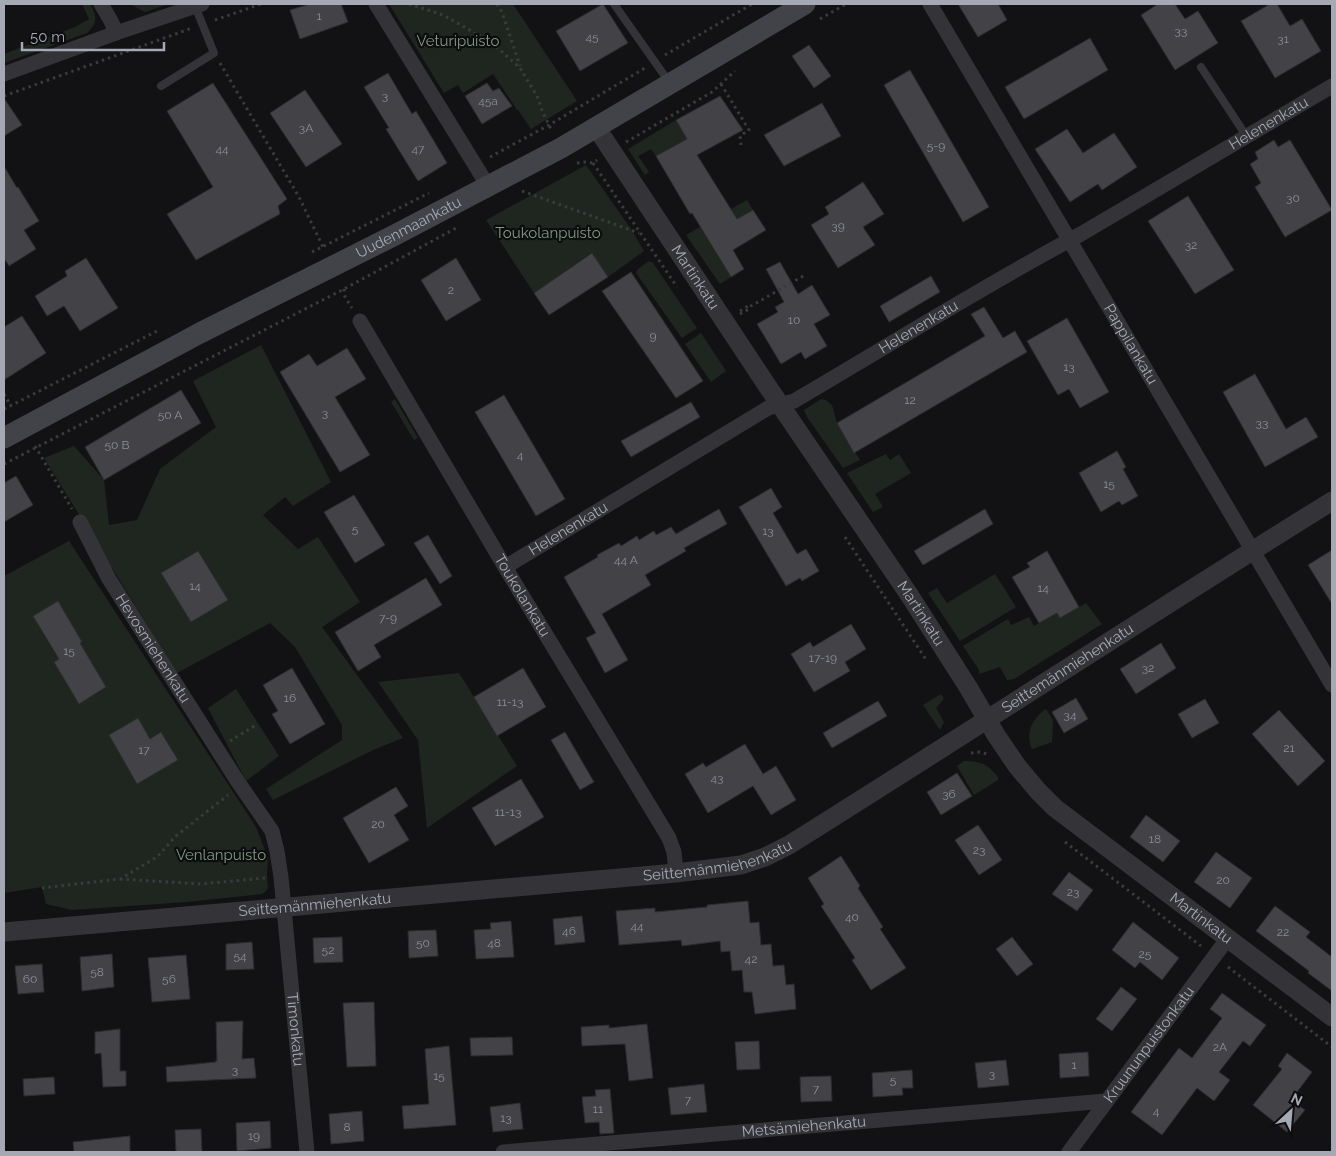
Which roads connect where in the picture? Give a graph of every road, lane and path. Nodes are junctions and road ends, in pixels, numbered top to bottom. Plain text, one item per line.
1 (101, 4) edge
2 (261, 4) edge
3 (376, 4) edge
4 (409, 4) edge
5 (497, 4) edge
6 (614, 4) edge
7 (752, 4) edge
8 (846, 4) edge
9 (930, 4) edge
10 (198, 5) edge
11 (810, 13) edge
12 (202, 25) junction
13 (116, 33) junction
14 (214, 53) junction
15 (654, 62) junction
16 (741, 67) dead end
17 (1201, 67) dead end
18 (520, 68) junction
19 (4, 74) edge
20 (721, 83) junction
21 (670, 84) junction
22 (161, 86) dead end
23 (1332, 86) edge
24 (4, 96) edge
25 (549, 125) junction
26 (596, 127) junction
27 (1247, 137) junction
28 (741, 145) dead end
29 (611, 150) junction
30 (474, 165) junction
31 (488, 186) junction
32 (433, 190) dead end
33 (522, 191) dead end
34 (460, 226) dead end
35 (640, 234) dead end
36 (1070, 240) junction
37 (332, 265) junction
38 (805, 275) dead end
39 (344, 289) junction
40 (739, 315) dead end
41 (360, 321) joint
42 (4, 394) edge
43 (780, 405) junction
44 (23, 428) junction
45 (4, 438) edge
46 (35, 446) junction
47 (4, 464) edge
48 (1332, 500) edge
49 (80, 522) joint
50 (1252, 550) junction
51 (505, 567) junction
52 (1332, 685) edge
53 (987, 720) junction
54 (256, 725) dead end
55 (217, 750) junction
56 (240, 786) junction
57 (676, 873) junction
58 (281, 877) junction
59 (120, 879) junction
60 (42, 888) dead end
61 (284, 907) junction
62 (4, 932) edge
63 (1228, 938) junction
64 (1332, 1017) edge
65 (1106, 1101) junction
66 (307, 1152) edge
67 (503, 1152) edge
68 (1068, 1152) edge

1 - 13 street
2 - 12 path
3 - 30 street
4 - 18 path
5 - 18 path
6 - 15 lane
7 - 15 path
8 - 11 path
9 - 36 street, Pappilankatu
10 - 12 lane
10 - 13 street
11 - 21 main road, Uudenmaankatu
12 - 14 lane
12 - 24 path
13 - 19 street
14 - 22 lane
14 - 32 path
15 - 21 lane
15 - 25 path
16 - 20 path
17 - 27 lane
18 - 25 path
20 - 28 path
20 - 29 path
21 - 26 main road, Uudenmaankatu
23 - 27 street, Helenenkatu
25 - 30 path
26 - 29 street, Martinkatu
26 - 31 main road, Uudenmaankatu
27 - 36 street, Helenenkatu
29 - 43 street, Martinkatu
30 - 31 street
31 - 37 main road, Uudenmaankatu
33 - 35 path
34 - 39 path
36 - 43 street, Helenenkatu
36 - 50 street, Pappilankatu
37 - 39 path
37 - 44 main road, Uudenmaankatu
38 - 40 path
39 - 41 path
39 - 46 path
41 - 51 street, Toukolankatu
42 - 44 path
43 - 51 street, Helenenkatu
43 - 53 street, Martinkatu
44 - 45 main road, Uudenmaankatu
44 - 46 path
46 - 47 path
46 - 49 path
48 - 50 street, Seittemänmiehenkatu
49 - 55 street, Hevosmiehenkatu
50 - 52 street, Pappilankatu
50 - 53 street, Seittemänmiehenkatu
51 - 57 street, Toukolankatu
53 - 57 street, Seittemänmiehenkatu
53 - 63 street, Martinkatu
54 - 55 path
55 - 56 street, Hevosmiehenkatu
56 - 58 street, Hevosmiehenkatu
56 - 59 path
57 - 61 street, Seittemänmiehenkatu
58 - 59 path
58 - 61 street, Hevosmiehenkatu
59 - 60 path
61 - 62 street, Seittemänmiehenkatu
61 - 66 street, Timonkatu
63 - 64 street, Martinkatu
63 - 65 street, Kruununpuistonkatu
65 - 67 street, Metsämiehenkatu
65 - 68 street, Kruununpuistonkatu

